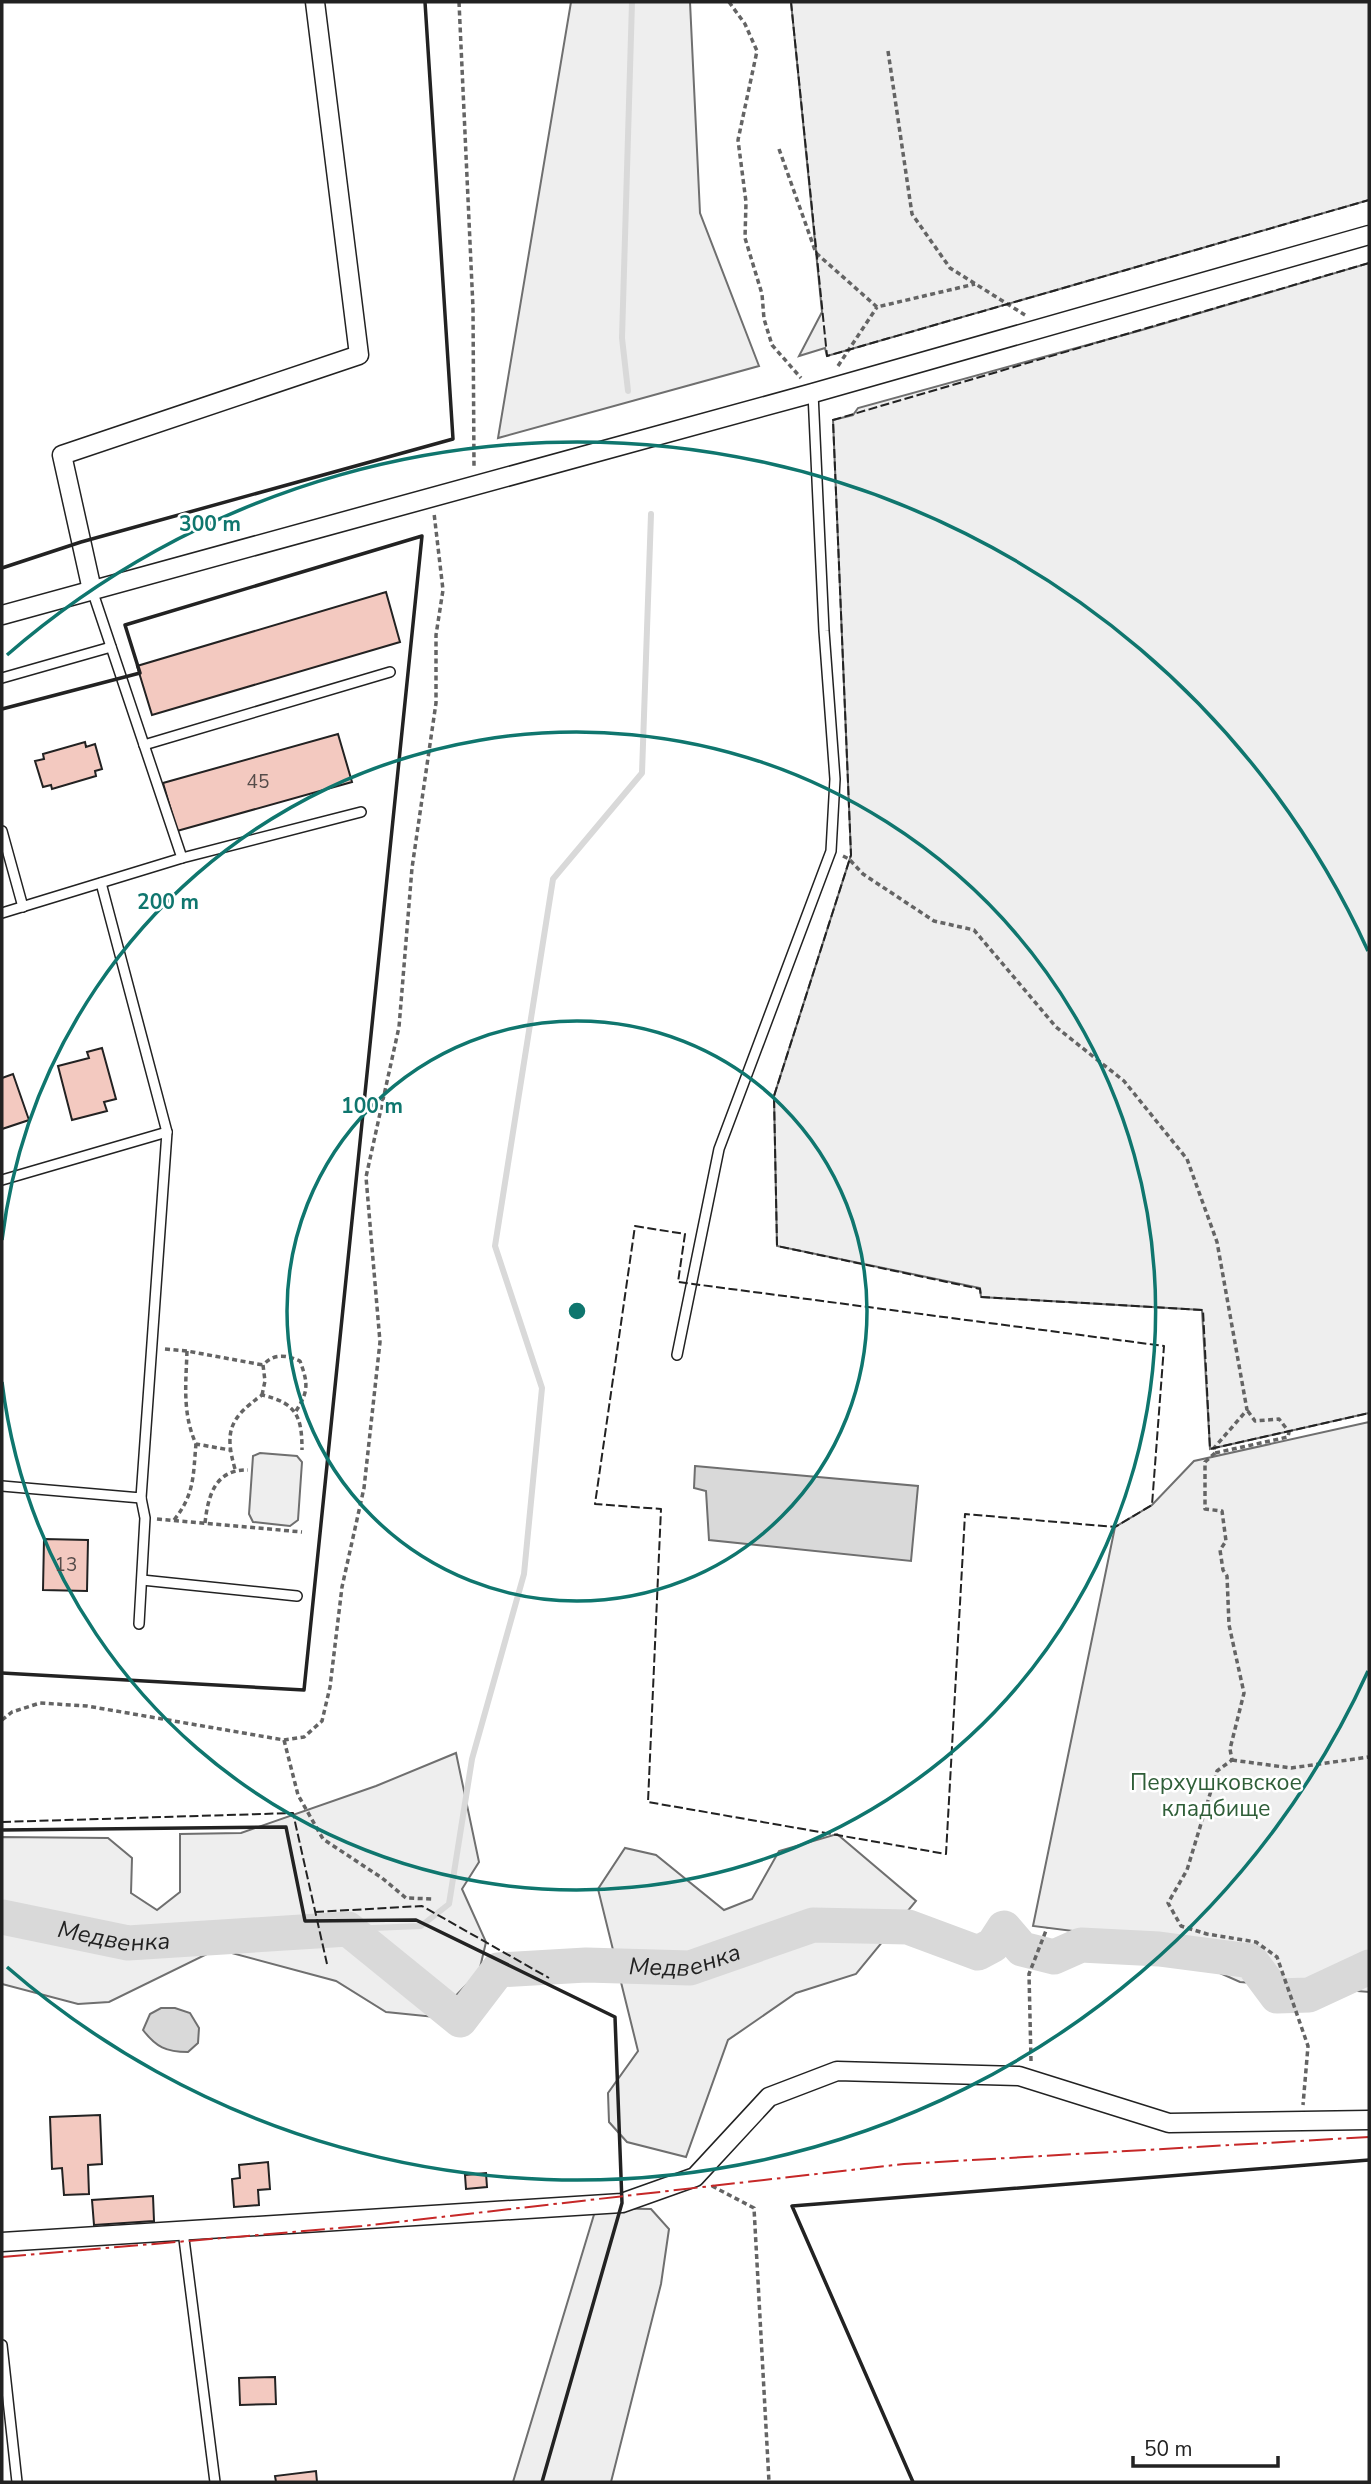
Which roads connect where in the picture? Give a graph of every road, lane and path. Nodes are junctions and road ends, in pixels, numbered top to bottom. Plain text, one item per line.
1 (315, 2) edge
2 (459, 2) edge
3 (729, 2) edge
4 (887, 51) dead end
5 (779, 149) dead end
6 (1369, 235) edge
7 (975, 284) junction
8 (877, 307) junction
9 (1044, 327) junction
10 (818, 391) junction
11 (474, 485) junction
12 (432, 497) junction
13 (92, 590) junction
14 (2, 615) edge
15 (111, 648) junction
16 (390, 672) dead end
17 (2, 678) edge
18 (144, 745) junction
19 (361, 812) dead end
20 (2, 831) edge
21 (831, 851) junction
22 (182, 858) junction
23 (101, 883) junction
24 (23, 907) junction
25 (2, 913) edge
26 (167, 1132) junction
27 (2, 1180) edge
28 (151, 1349) junction
29 (187, 1351) junction
30 (677, 1355) dead end
31 (263, 1365) junction
32 (262, 1395) junction
33 (1247, 1410) junction
34 (296, 1411) junction
35 (196, 1444) junction
36 (230, 1450) junction
37 (302, 1450) dead end
38 (1215, 1453) junction
39 (235, 1469) junction
40 (248, 1470) dead end
41 (2, 1486) edge
42 (141, 1498) junction
43 (145, 1518) junction
44 (174, 1520) junction
45 (205, 1523) junction
46 (302, 1532) dead end
47 (142, 1580) junction
48 (297, 1596) dead end
49 (139, 1624) dead end
50 (2, 1720) edge
51 (284, 1740) junction
52 (1369, 1757) edge
53 (1232, 1760) junction
54 (433, 1899) dead end
55 (1047, 1928) dead end
56 (1032, 2080) junction
57 (1369, 2120) edge
58 (1302, 2121) junction
59 (695, 2176) junction
60 (183, 2231) junction
61 (2, 2242) edge
62 (2, 2345) edge
63 (17, 2482) edge
64 (215, 2482) edge
65 (769, 2482) edge

1 - 13 street
2 - 11 path
3 - 10 path
4 - 7 path
5 - 8 path
6 - 9 street
7 - 8 path
7 - 9 path
8 - 10 path
9 - 10 street
10 - 11 street
10 - 21 lane
11 - 12 street
12 - 13 street
12 - 51 path
13 - 14 street
13 - 15 lane
15 - 17 lane
15 - 18 lane
16 - 18 lane
18 - 22 lane
19 - 22 lane
20 - 24 lane
21 - 30 lane
21 - 33 path
22 - 23 lane
23 - 24 lane
23 - 26 lane
24 - 25 lane
26 - 27 lane
26 - 28 lane
28 - 29 path
28 - 42 lane
29 - 31 path
29 - 35 path
31 - 32 path
31 - 34 path
32 - 34 path
32 - 36 path
33 - 38 path
33 - 38 path
34 - 37 path
35 - 36 path
35 - 44 path
36 - 39 path
38 - 53 path
39 - 40 path
39 - 45 path
41 - 42 lane
42 - 43 lane
43 - 44 path
43 - 47 lane
44 - 45 path
45 - 46 path
47 - 48 lane
47 - 49 lane
50 - 51 path
51 - 54 path
52 - 53 path
53 - 58 path
55 - 56 path
56 - 58 street
56 - 59 street
57 - 58 street
59 - 60 street
59 - 65 path
60 - 61 street
60 - 64 lane
62 - 63 lane

